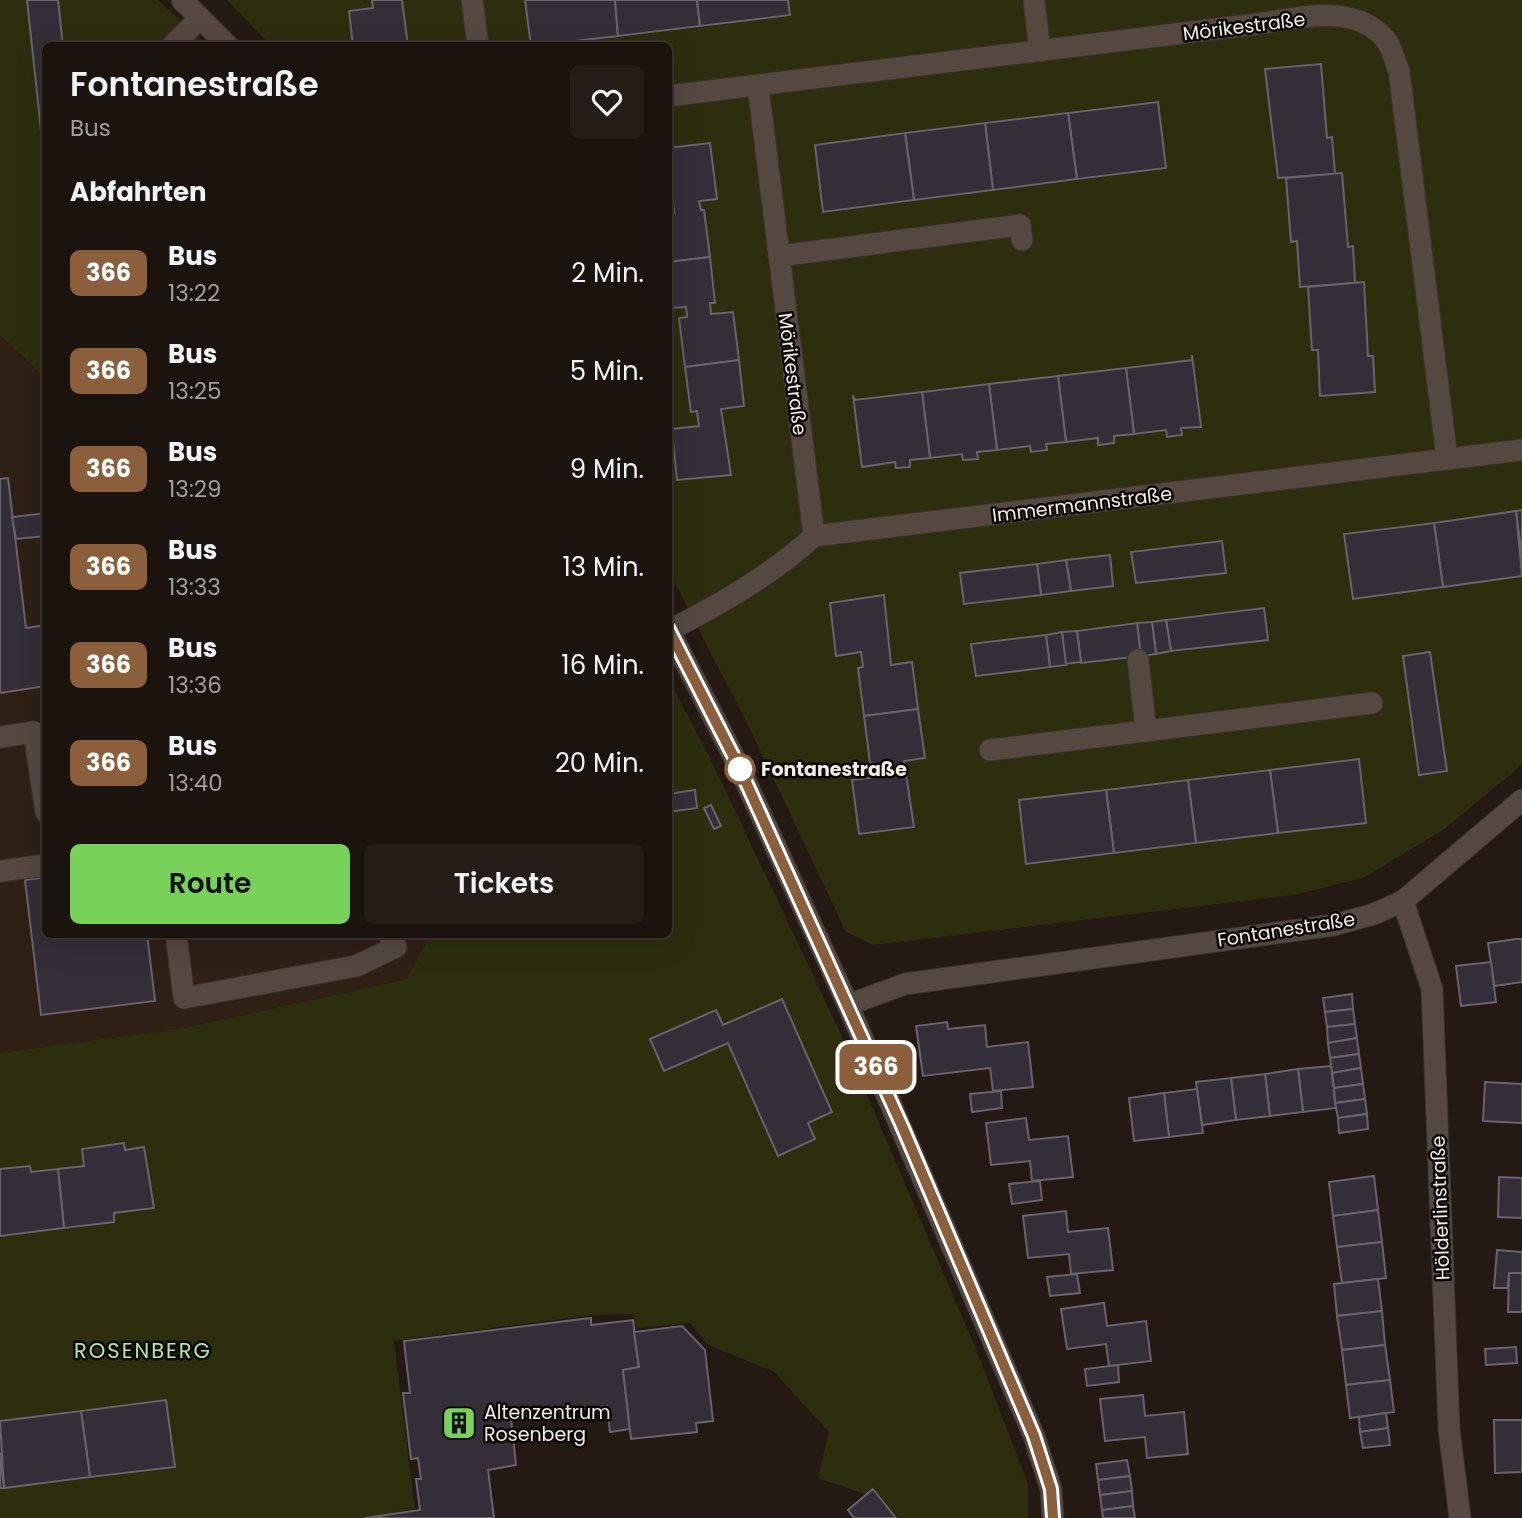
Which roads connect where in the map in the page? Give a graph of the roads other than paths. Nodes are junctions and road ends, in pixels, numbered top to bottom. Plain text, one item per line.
1 (182, 0) edge
2 (472, 0) edge
3 (1034, 0) edge
4 (200, 18) junction
5 (176, 42) edge
6 (224, 42) edge
7 (477, 42) edge
8 (1040, 51) junction
9 (758, 86) junction
10 (672, 96) edge
11 (1022, 240) dead end
12 (779, 256) junction
13 (1522, 450) edge
14 (1447, 458) junction
15 (814, 536) junction
16 (672, 628) edge
17 (672, 635) edge
18 (1138, 660) dead end
19 (1371, 703) dead end
20 (1146, 731) junction
21 (0, 737) edge
22 (989, 750) dead end
23 (42, 785) edge
24 (1522, 800) edge
25 (42, 866) edge
26 (0, 871) edge
27 (1404, 901) junction
28 (176, 938) edge
29 (391, 938) edge
30 (848, 1004) junction
31 (1053, 1518) edge
32 (1461, 1518) edge

1 - 4 street
2 - 7 street
3 - 8 street
4 - 5 street
4 - 6 street
8 - 9 street, Mörikestraße
8 - 14 street, Mörikestraße
9 - 10 street, Mörikestraße
9 - 12 street, Mörikestraße
11 - 12 street
12 - 15 street, Mörikestraße
13 - 14 street, Immermannstraße
14 - 15 street, Immermannstraße
15 - 16 street
17 - 30 street
18 - 20 street
19 - 20 street
20 - 22 street
21 - 23 street
24 - 27 street, Fontanestraße
25 - 26 street
27 - 30 street, Fontanestraße
27 - 32 street, Hölderlinstraße
28 - 29 street
30 - 31 street

